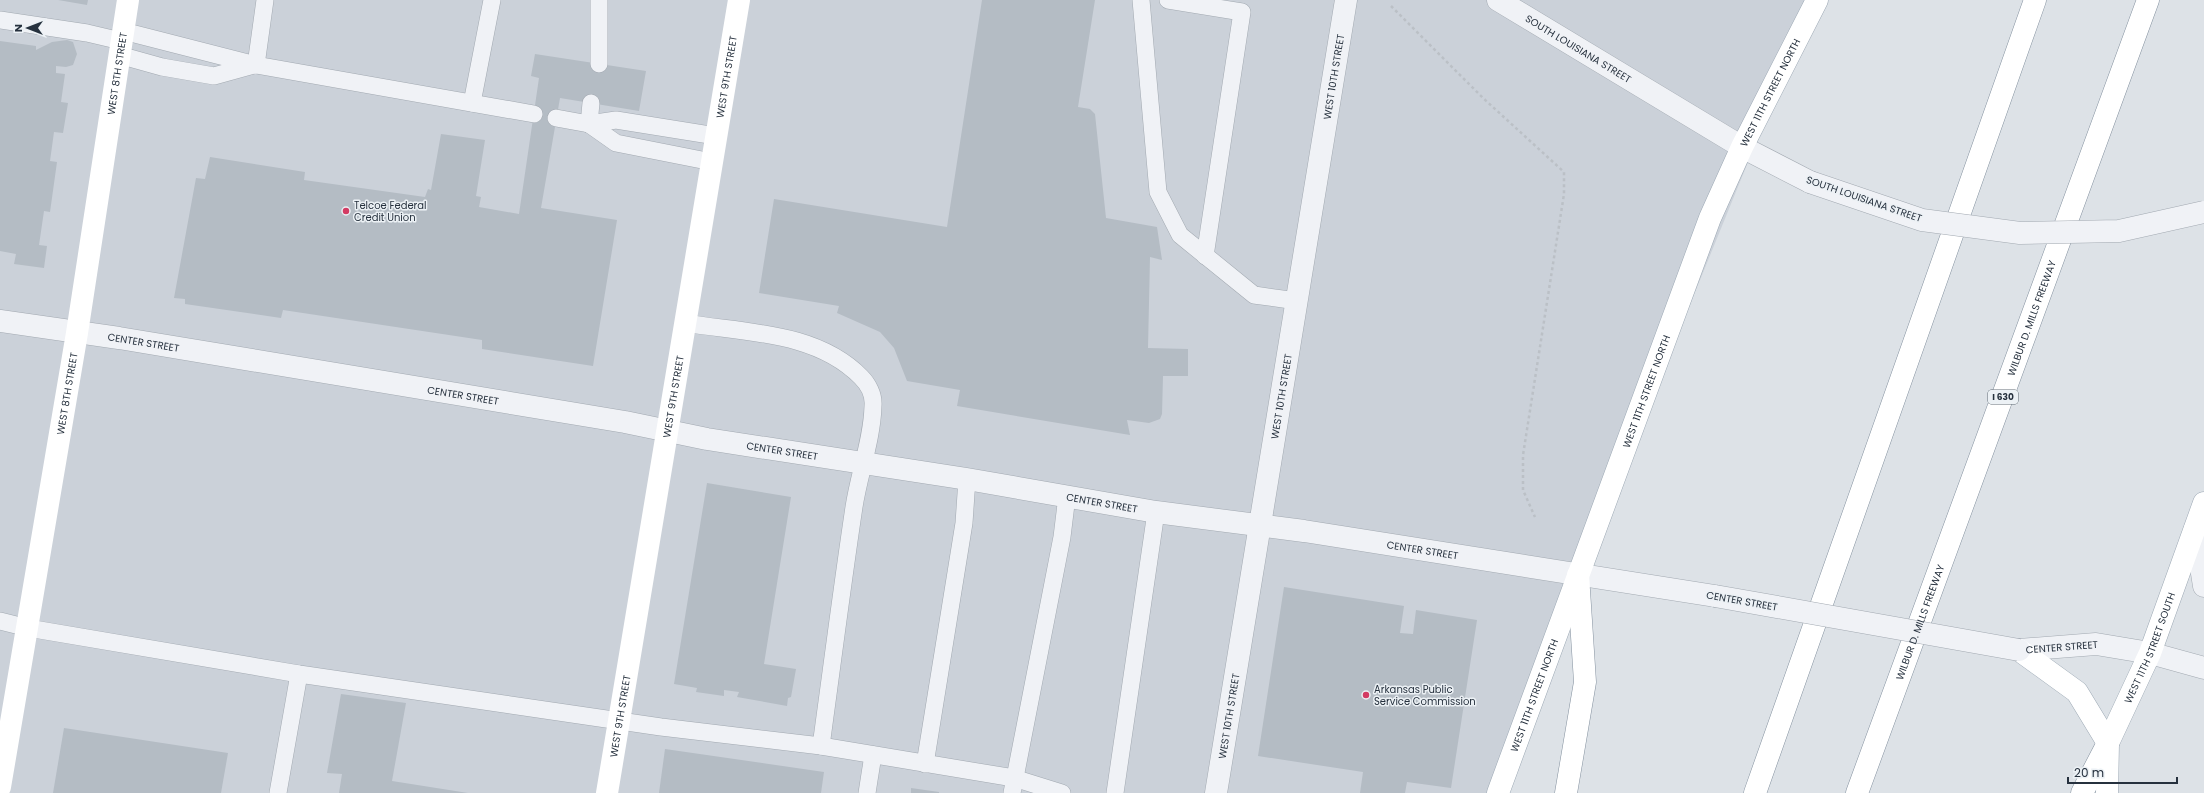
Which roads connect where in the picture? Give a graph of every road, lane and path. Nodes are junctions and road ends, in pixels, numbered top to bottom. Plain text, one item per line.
1 (128, 0) edge
2 (265, 0) edge
3 (492, 0) edge
4 (599, 0) edge
5 (739, 0) edge
6 (1141, 0) edge
7 (1168, 0) edge
8 (1346, 0) edge
9 (1498, 0) edge
10 (1817, 0) edge
11 (2036, 0) edge
12 (2148, 0) edge
13 (1391, 6) dead end
14 (0, 20) edge
15 (121, 42) junction
16 (599, 64) dead end
17 (256, 65) junction
18 (472, 103) junction
19 (591, 103) dead end
20 (534, 114) dead end
21 (556, 118) dead end
22 (589, 124) junction
23 (716, 136) junction
24 (1742, 147) junction
25 (712, 162) junction
26 (2204, 212) edge
27 (1205, 256) junction
28 (1298, 301) junction
29 (0, 321) edge
30 (685, 323) junction
31 (77, 333) junction
32 (667, 431) junction
33 (863, 463) junction
34 (967, 479) junction
35 (1067, 496) junction
36 (2204, 503) edge
37 (1156, 512) junction
38 (1535, 517) dead end
39 (1260, 525) junction
40 (2195, 529) junction
41 (1578, 575) junction
42 (2204, 586) edge
43 (0, 621) edge
44 (28, 628) junction
45 (2019, 650) junction
46 (2150, 653) junction
47 (2204, 668) edge
48 (299, 674) junction
49 (619, 719) junction
50 (2108, 743) junction
51 (821, 746) junction
52 (873, 755) junction
53 (925, 764) junction
54 (1013, 786) edge
55 (0, 787) edge
56 (278, 793) edge
57 (607, 793) edge
58 (867, 793) edge
59 (1062, 793) edge
60 (1115, 793) edge
61 (1216, 793) edge
62 (1498, 793) edge
63 (1566, 793) edge
64 (1755, 793) edge
65 (1857, 793) edge
66 (2082, 793) edge
67 (2107, 793) edge

1 - 15 main road, WEST 8TH STREET
2 - 17 lane
3 - 18 lane
4 - 16 lane
5 - 23 main road, WEST 9TH STREET
6 - 27 lane
7 - 27 lane
8 - 28 street, WEST 10TH STREET
9 - 24 street, SOUTH LOUISIANA STREET
10 - 24 main road, WEST 11TH STREET NORTH
11 - 64 main road
12 - 65 main road, WILBUR D. MILLS FREEWAY / I 630
13 - 38 path
14 - 15 lane
15 - 17 lane
15 - 17 lane
15 - 31 main road, WEST 8TH STREET
17 - 18 lane
18 - 20 lane
19 - 22 lane
21 - 22 lane
22 - 23 lane
22 - 25 lane
23 - 25 main road, WEST 9TH STREET
24 - 26 street, SOUTH LOUISIANA STREET, bridge
24 - 41 main road, WEST 11TH STREET NORTH
25 - 30 main road, WEST 9TH STREET
27 - 28 lane
28 - 39 street, WEST 10TH STREET
29 - 31 street, CENTER STREET
30 - 32 main road, WEST 9TH STREET
30 - 33 lane
31 - 32 street, CENTER STREET
31 - 44 main road, WEST 8TH STREET
32 - 33 street, CENTER STREET
32 - 49 main road, WEST 9TH STREET
33 - 34 street, CENTER STREET
33 - 51 lane
34 - 35 street, CENTER STREET
34 - 53 lane
35 - 37 street, CENTER STREET
35 - 54 lane
36 - 40 main road, WEST 11TH STREET SOUTH
37 - 39 street, CENTER STREET
37 - 60 lane
39 - 41 street, CENTER STREET
39 - 61 street, WEST 10TH STREET
40 - 42 street
40 - 46 main road, WEST 11TH STREET SOUTH
41 - 45 street, CENTER STREET, bridge
41 - 62 main road, WEST 11TH STREET NORTH
41 - 63 main road
43 - 44 lane
44 - 48 lane
44 - 55 main road, WEST 8TH STREET
45 - 46 street, CENTER STREET
45 - 50 main road
46 - 47 street, CENTER STREET
46 - 50 main road, WEST 11TH STREET SOUTH
48 - 49 lane
48 - 56 lane
49 - 51 lane
49 - 57 main road, WEST 9TH STREET
50 - 66 main road
50 - 67 main road, WEST 11TH STREET SOUTH
51 - 52 lane
52 - 53 lane
52 - 58 lane
53 - 54 lane
54 - 59 lane

